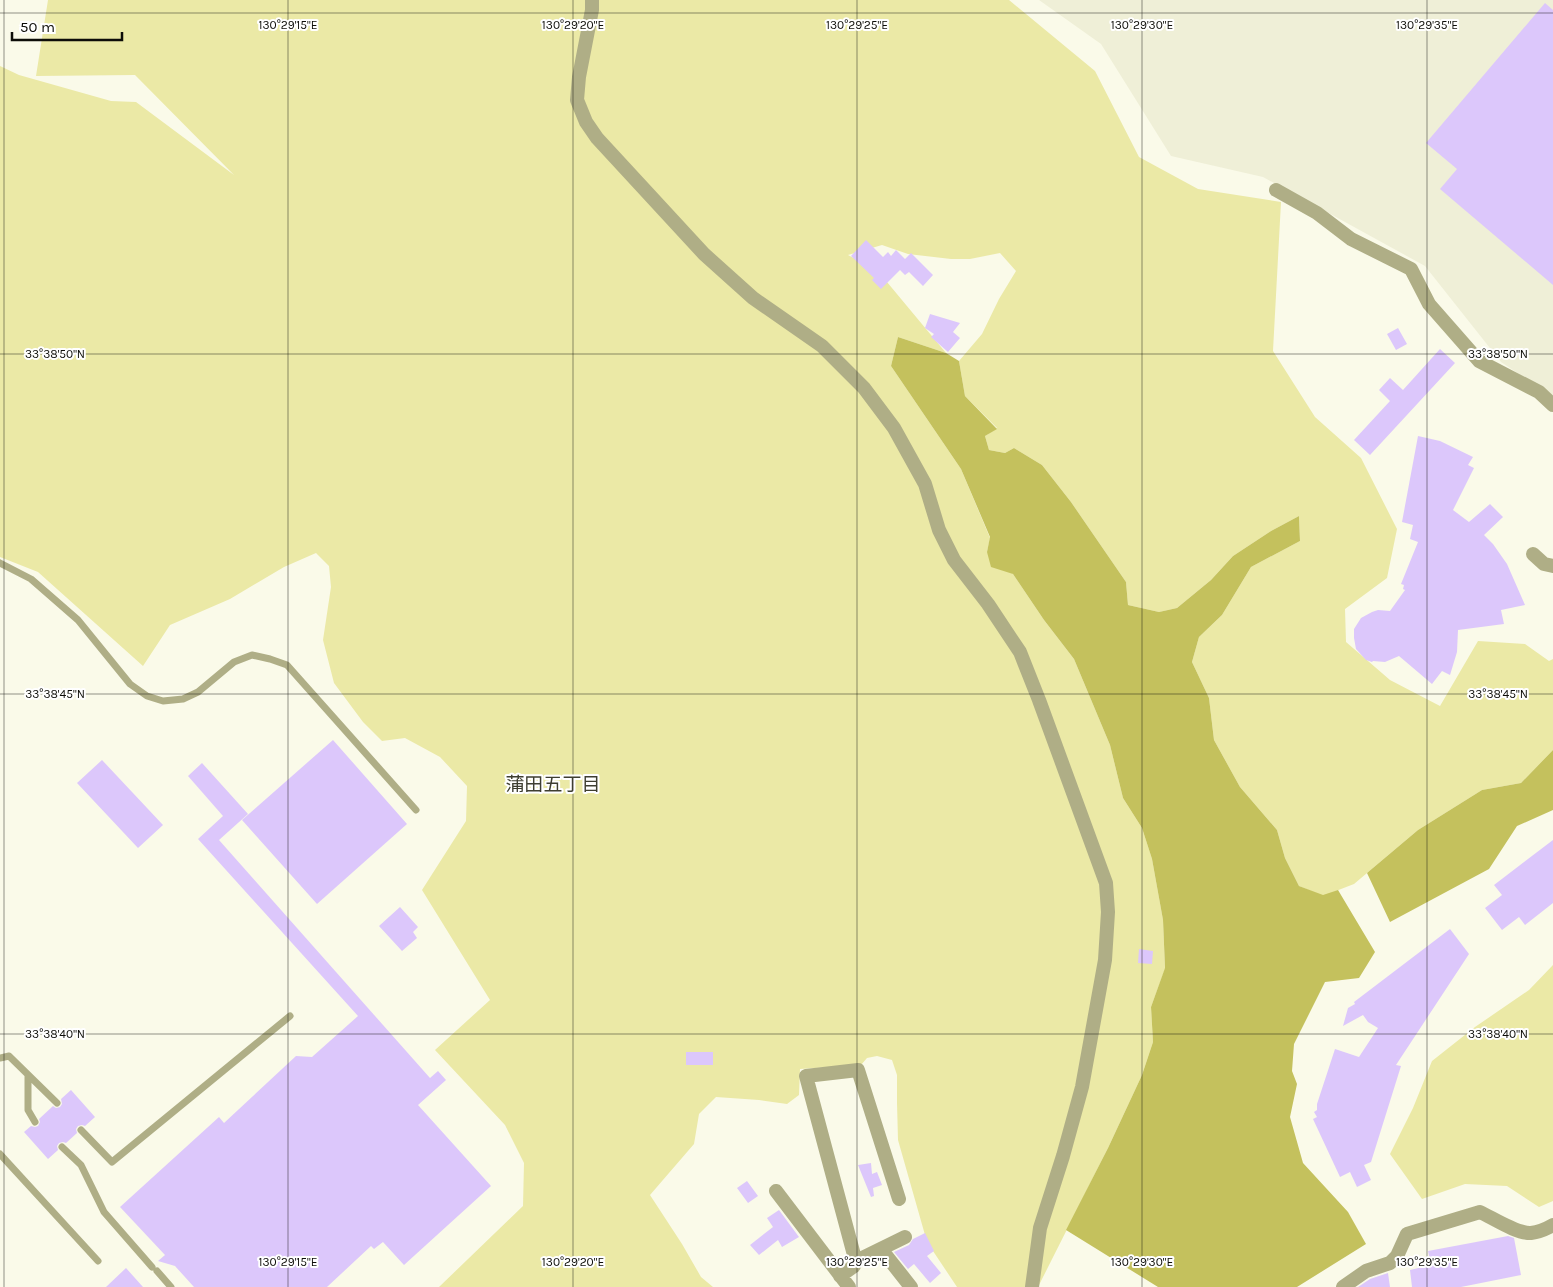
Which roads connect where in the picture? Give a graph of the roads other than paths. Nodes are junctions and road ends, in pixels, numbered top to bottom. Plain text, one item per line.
1 (592, 0) edge
2 (1276, 190) dead end
3 (1553, 405) edge
4 (1533, 554) dead end
5 (0, 564) edge
6 (1553, 566) edge
7 (416, 810) dead end
8 (290, 1016) dead end
9 (0, 1058) edge
10 (28, 1076) junction
11 (57, 1102) dead end
12 (36, 1122) dead end
13 (81, 1130) dead end
14 (62, 1147) dead end
15 (0, 1154) edge
16 (776, 1191) dead end
17 (899, 1199) dead end
18 (1553, 1225) edge
19 (905, 1237) dead end
20 (881, 1249) junction
21 (98, 1261) dead end
22 (854, 1262) junction
23 (840, 1276) junction
24 (171, 1287) edge
25 (849, 1287) edge
26 (910, 1287) edge
27 (1032, 1287) edge
28 (1343, 1287) edge

1 - 27 street
2 - 3 street
4 - 6 street
5 - 7 lane
8 - 13 lane
9 - 10 lane
10 - 11 lane
10 - 12 lane
14 - 24 lane
15 - 21 lane
16 - 23 street
17 - 22 street
18 - 28 street
19 - 20 street
20 - 22 street
20 - 26 street
22 - 23 street
23 - 25 street

